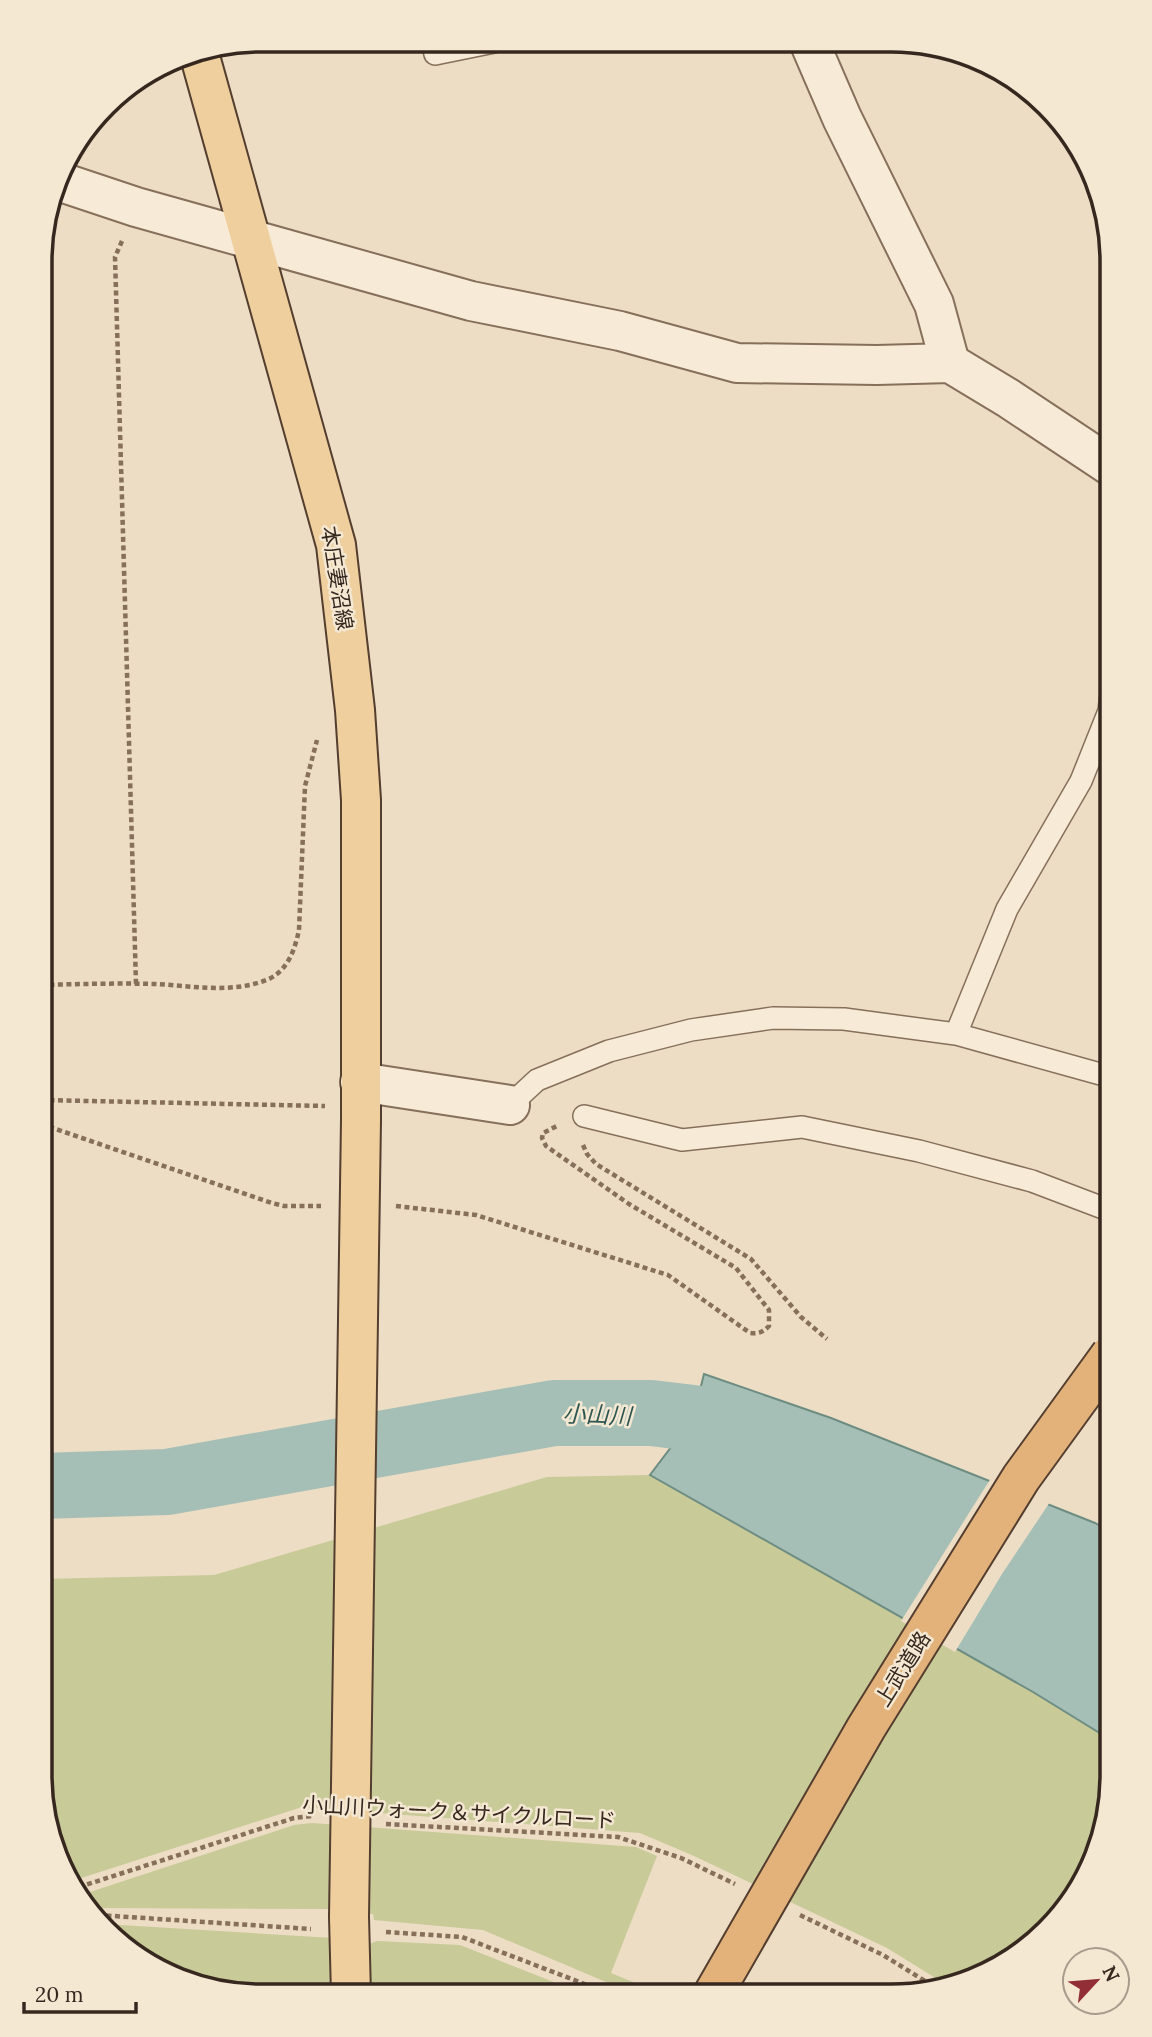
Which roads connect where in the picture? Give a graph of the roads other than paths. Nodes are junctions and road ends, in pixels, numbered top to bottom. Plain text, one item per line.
1 (813, 52) edge
2 (202, 62) edge
3 (67, 184) edge
4 (251, 241) junction
5 (950, 363) junction
6 (1100, 459) edge
7 (1100, 734) edge
8 (956, 1034) junction
9 (1099, 1074) edge
10 (360, 1082) junction
11 (510, 1105) joint
12 (584, 1116) road end
13 (1099, 1207) edge
14 (1099, 1370) edge
15 (351, 1984) edge
16 (719, 1984) edge

1 - 5 street
2 - 4 main road, 本庄妻沼線
3 - 4 street
4 - 5 street
4 - 10 main road, 本庄妻沼線
5 - 6 street
7 - 8 lane
8 - 9 lane
8 - 11 lane
10 - 11 street
10 - 15 main road, 本庄妻沼線, bridge
12 - 13 lane
14 - 16 highway, 上武道路, bridge

